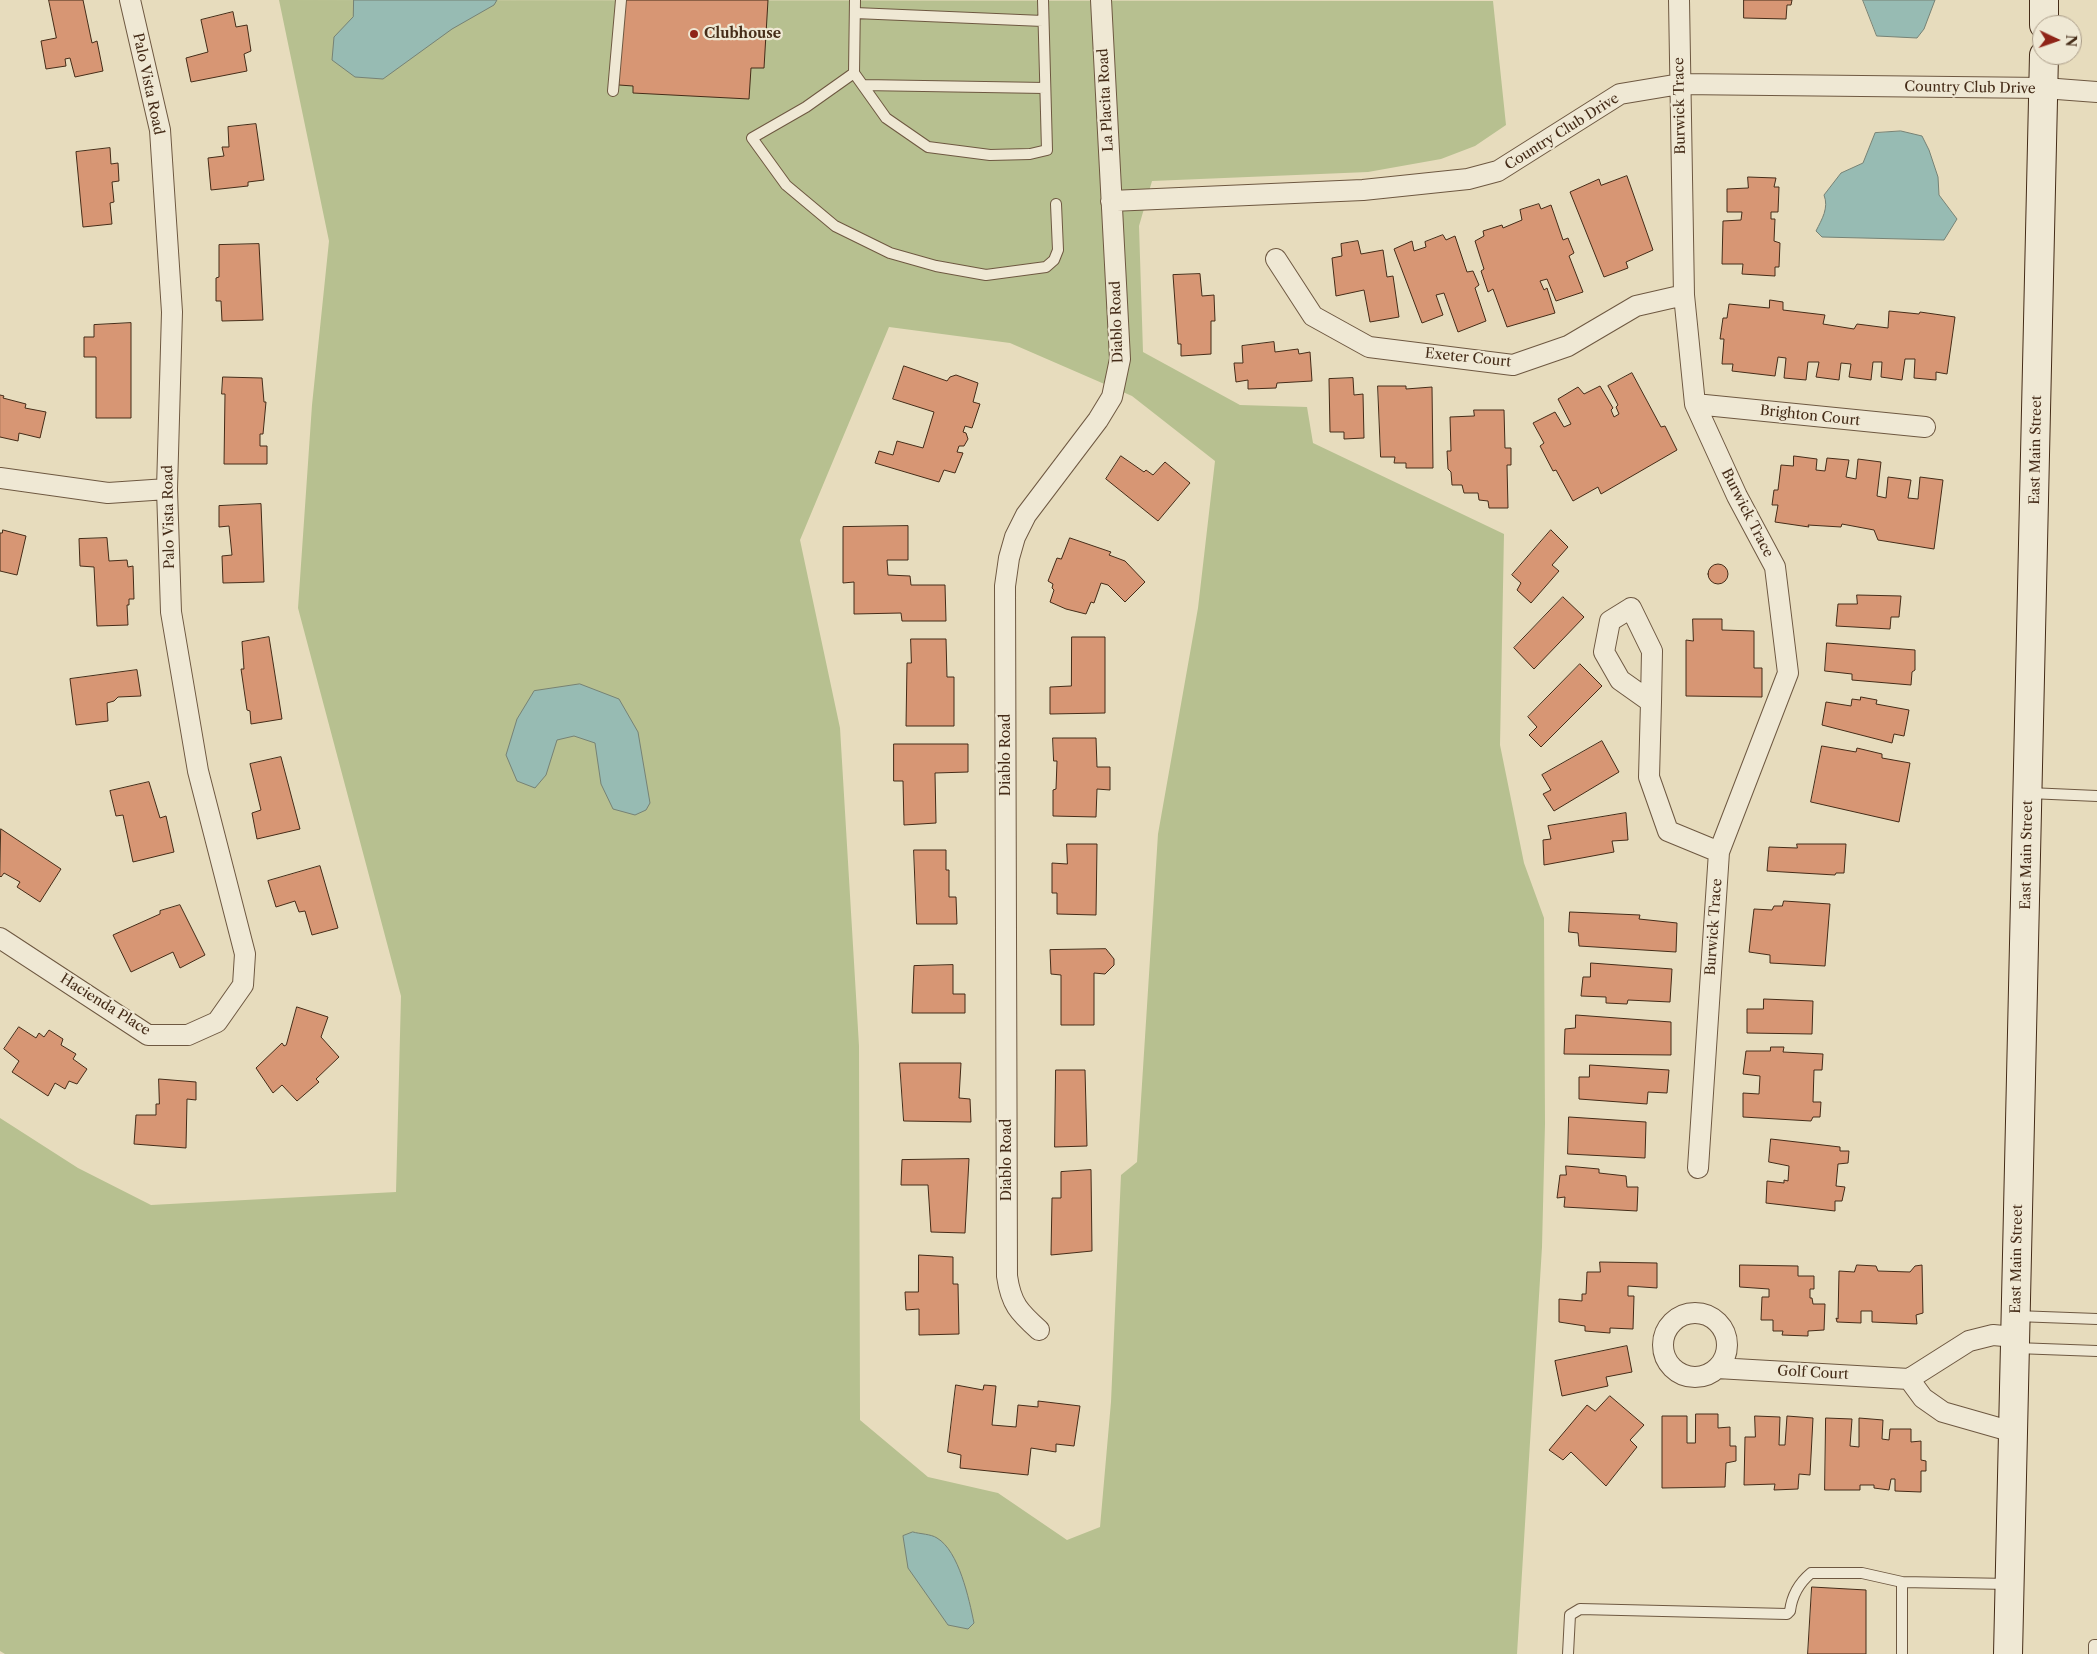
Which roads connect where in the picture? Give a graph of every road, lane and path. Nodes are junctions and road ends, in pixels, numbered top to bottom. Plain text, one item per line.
1 (130, 0) edge
2 (621, 0) edge
3 (855, 0) edge
4 (1043, 0) edge
5 (1101, 0) edge
6 (1679, 0) edge
7 (2044, 0) edge
8 (855, 13) junction
9 (2044, 15) edge
10 (1043, 21) junction
11 (2044, 65) edge
12 (854, 73) junction
13 (1680, 84) junction
14 (863, 85) junction
15 (1045, 88) junction
16 (2044, 88) junction
17 (613, 91) dead end
18 (2097, 92) edge
19 (1111, 201) junction
20 (1056, 204) dead end
21 (1276, 259) dead end
22 (1684, 295) junction
23 (1695, 404) junction
24 (1925, 427) dead end
25 (0, 478) edge
26 (167, 489) junction
27 (1651, 702) dead end
28 (2028, 793) junction
29 (2097, 796) edge
30 (1719, 852) junction
31 (0, 938) edge
32 (217, 1022) joint
33 (1698, 1168) dead end
34 (2097, 1319) edge
35 (1039, 1330) dead end
36 (2015, 1334) junction
37 (2097, 1351) edge
38 (1717, 1368) dead end
39 (1909, 1378) junction
40 (2013, 1432) junction
41 (1902, 1582) junction
42 (2010, 1584) junction
43 (2097, 1645) edge
44 (1568, 1654) edge
45 (1902, 1654) edge
46 (2008, 1654) edge
47 (2094, 1654) edge

1 - 26 street, Palo Vista Road
2 - 17 lane
3 - 8 lane
4 - 10 lane
5 - 19 street, La Placita Road
6 - 13 street, Burwick Trace
7 - 9 main road
8 - 10 lane
8 - 12 lane
10 - 15 lane
11 - 16 main road, East Main Street
12 - 14 lane
12 - 20 lane
13 - 16 street, Country Club Drive
13 - 19 street, Country Club Drive
13 - 22 street, Burwick Trace
14 - 15 lane
14 - 15 lane
16 - 18 street, Country Club Drive
16 - 28 main road, East Main Street
19 - 35 street, Diablo Road
21 - 22 street, Exeter Court
22 - 23 street, Burwick Trace
23 - 24 street, Brighton Court
23 - 30 street, Burwick Trace
25 - 26 street
26 - 32 street, Palo Vista Road
27 - 30 street
28 - 29 lane
28 - 36 main road, East Main Street
30 - 33 street, Burwick Trace
31 - 32 street, Hacienda Place
34 - 36 lane
36 - 37 lane
36 - 39 street
36 - 40 main road, East Main Street
38 - 39 street, Golf Court
39 - 40 street
40 - 42 main road, East Main Street
41 - 42 lane
41 - 44 lane
41 - 45 lane
42 - 46 main road, East Main Street
43 - 47 lane

